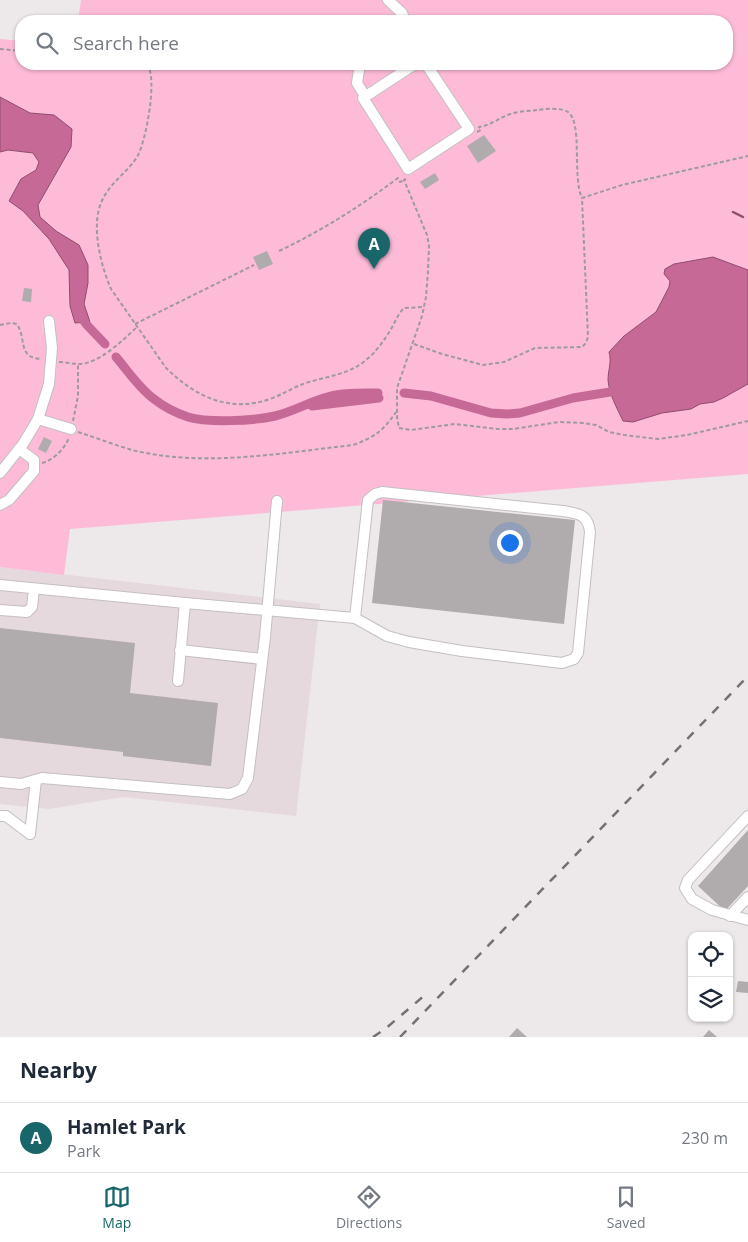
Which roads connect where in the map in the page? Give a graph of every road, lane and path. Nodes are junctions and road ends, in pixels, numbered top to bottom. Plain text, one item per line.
1 (388, 0) edge
2 (403, 15) edge
3 (0, 49) edge
4 (15, 50) edge
5 (151, 70) edge
6 (359, 70) edge
7 (407, 70) edge
8 (430, 70) edge
9 (366, 96) junction
10 (471, 132) junction
11 (748, 156) edge
12 (412, 175) dead end
13 (404, 180) junction
14 (582, 198) junction
15 (279, 251) dead end
16 (254, 265) dead end
17 (424, 307) junction
18 (49, 321) dead end
19 (135, 324) junction
20 (0, 325) edge
21 (138, 327) junction
22 (414, 344) junction
23 (36, 359) dead end
24 (66, 362) dead end
25 (397, 411) junction
26 (38, 419) junction
27 (748, 421) edge
28 (71, 429) joint
29 (19, 449) junction
30 (0, 473) edge
31 (277, 501) dead end
32 (0, 505) edge
33 (0, 585) edge
34 (34, 588) junction
35 (185, 603) junction
36 (0, 610) edge
37 (267, 611) junction
38 (355, 618) junction
39 (180, 650) junction
40 (262, 659) junction
41 (178, 681) dead end
42 (36, 780) junction
43 (0, 782) edge
44 (0, 816) edge
45 (748, 816) edge
46 (748, 896) edge
47 (730, 916) junction
48 (748, 920) edge

1 - 2 street
3 - 4 path
5 - 19 path
6 - 9 street
7 - 9 street
8 - 10 street
9 - 10 street
10 - 14 path
11 - 14 path
12 - 13 path
13 - 15 path
13 - 17 path
14 - 22 path
16 - 19 path
17 - 21 path
17 - 22 path
18 - 26 street
19 - 21 path
20 - 23 path
21 - 24 path
22 - 25 path
25 - 27 path
25 - 28 path
26 - 28 street
26 - 29 street
29 - 30 street
29 - 32 street
31 - 37 street
33 - 34 street
34 - 35 street
34 - 36 street
35 - 37 street
35 - 39 street
37 - 38 street
37 - 40 street
38 - 38 street
39 - 40 street
39 - 41 street
40 - 42 street
42 - 43 street
42 - 44 street
45 - 47 street
46 - 47 street
47 - 48 street

